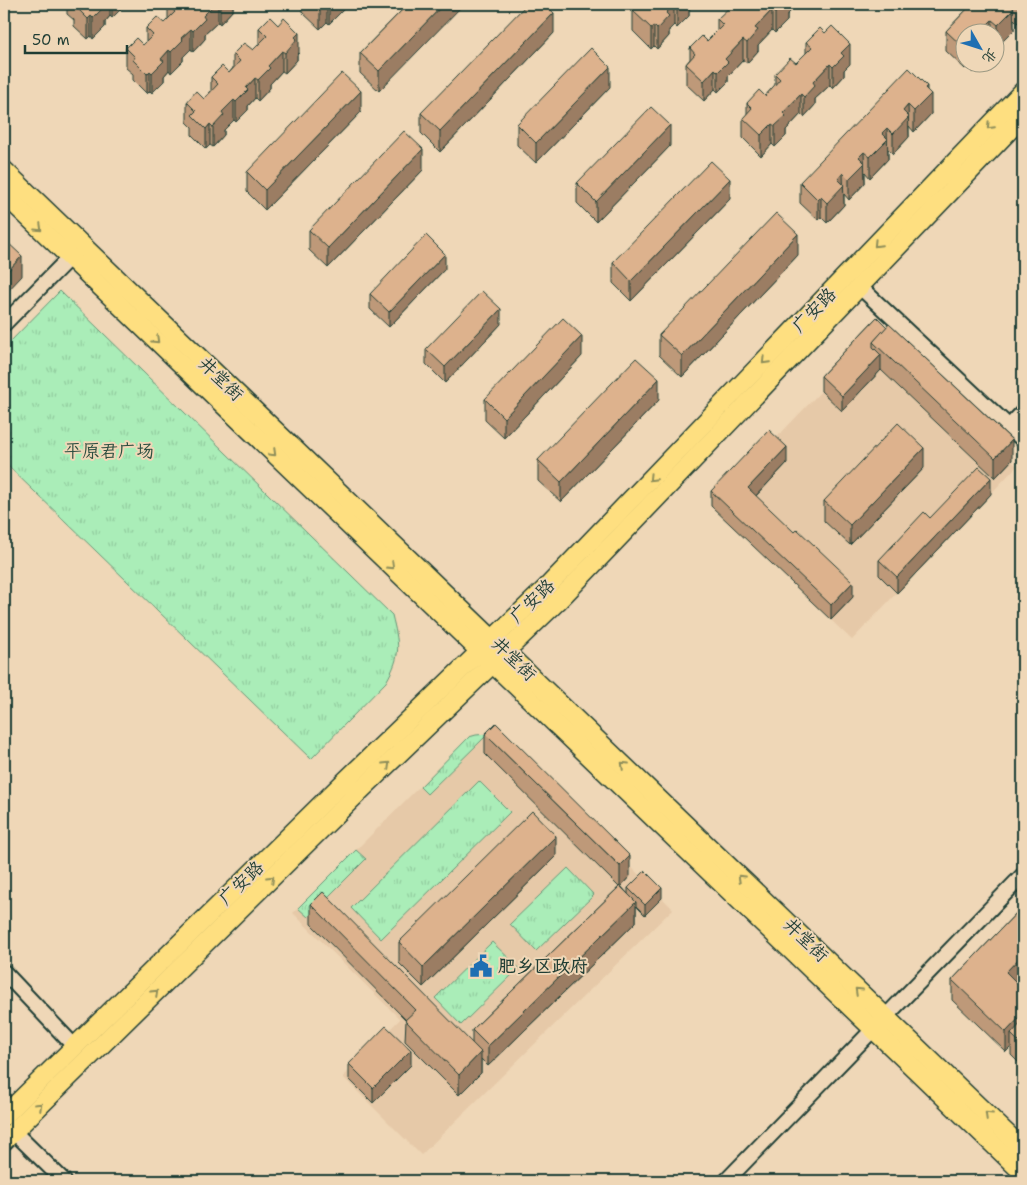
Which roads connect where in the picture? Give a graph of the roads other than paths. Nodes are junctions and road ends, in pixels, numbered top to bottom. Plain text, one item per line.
1 (1023, 91) edge
2 (1023, 116) edge
3 (4, 170) edge
4 (4, 194) edge
5 (76, 251) junction
6 (860, 287) junction
7 (4, 324) edge
8 (1023, 412) edge
9 (1009, 427) junction
10 (1023, 440) edge
11 (492, 651) junction
12 (1023, 875) edge
13 (4, 972) edge
14 (879, 1023) junction
15 (75, 1046) junction
16 (4, 1116) edge
17 (9, 1136) edge
18 (1023, 1149) edge
19 (1023, 1173) edge
20 (64, 1181) edge
21 (726, 1181) edge

1 -> 11 main road, 广安路
2 - 6 main road, 广安路
3 - 5 main road, 井堂街
4 -> 5 main road, 井堂街
5 - 7 street
5 - 11 main road, 井堂街
6 - 9 street
6 - 11 main road, 广安路
8 - 9 street
9 - 10 street
11 - 14 main road, 井堂街
11 - 15 main road, 广安路
17 -> 11 main road, 广安路
12 - 14 street
13 - 15 street
18 -> 14 main road, 井堂街
14 - 19 main road, 井堂街
14 - 21 street
15 - 16 main road, 广安路
17 - 20 street

